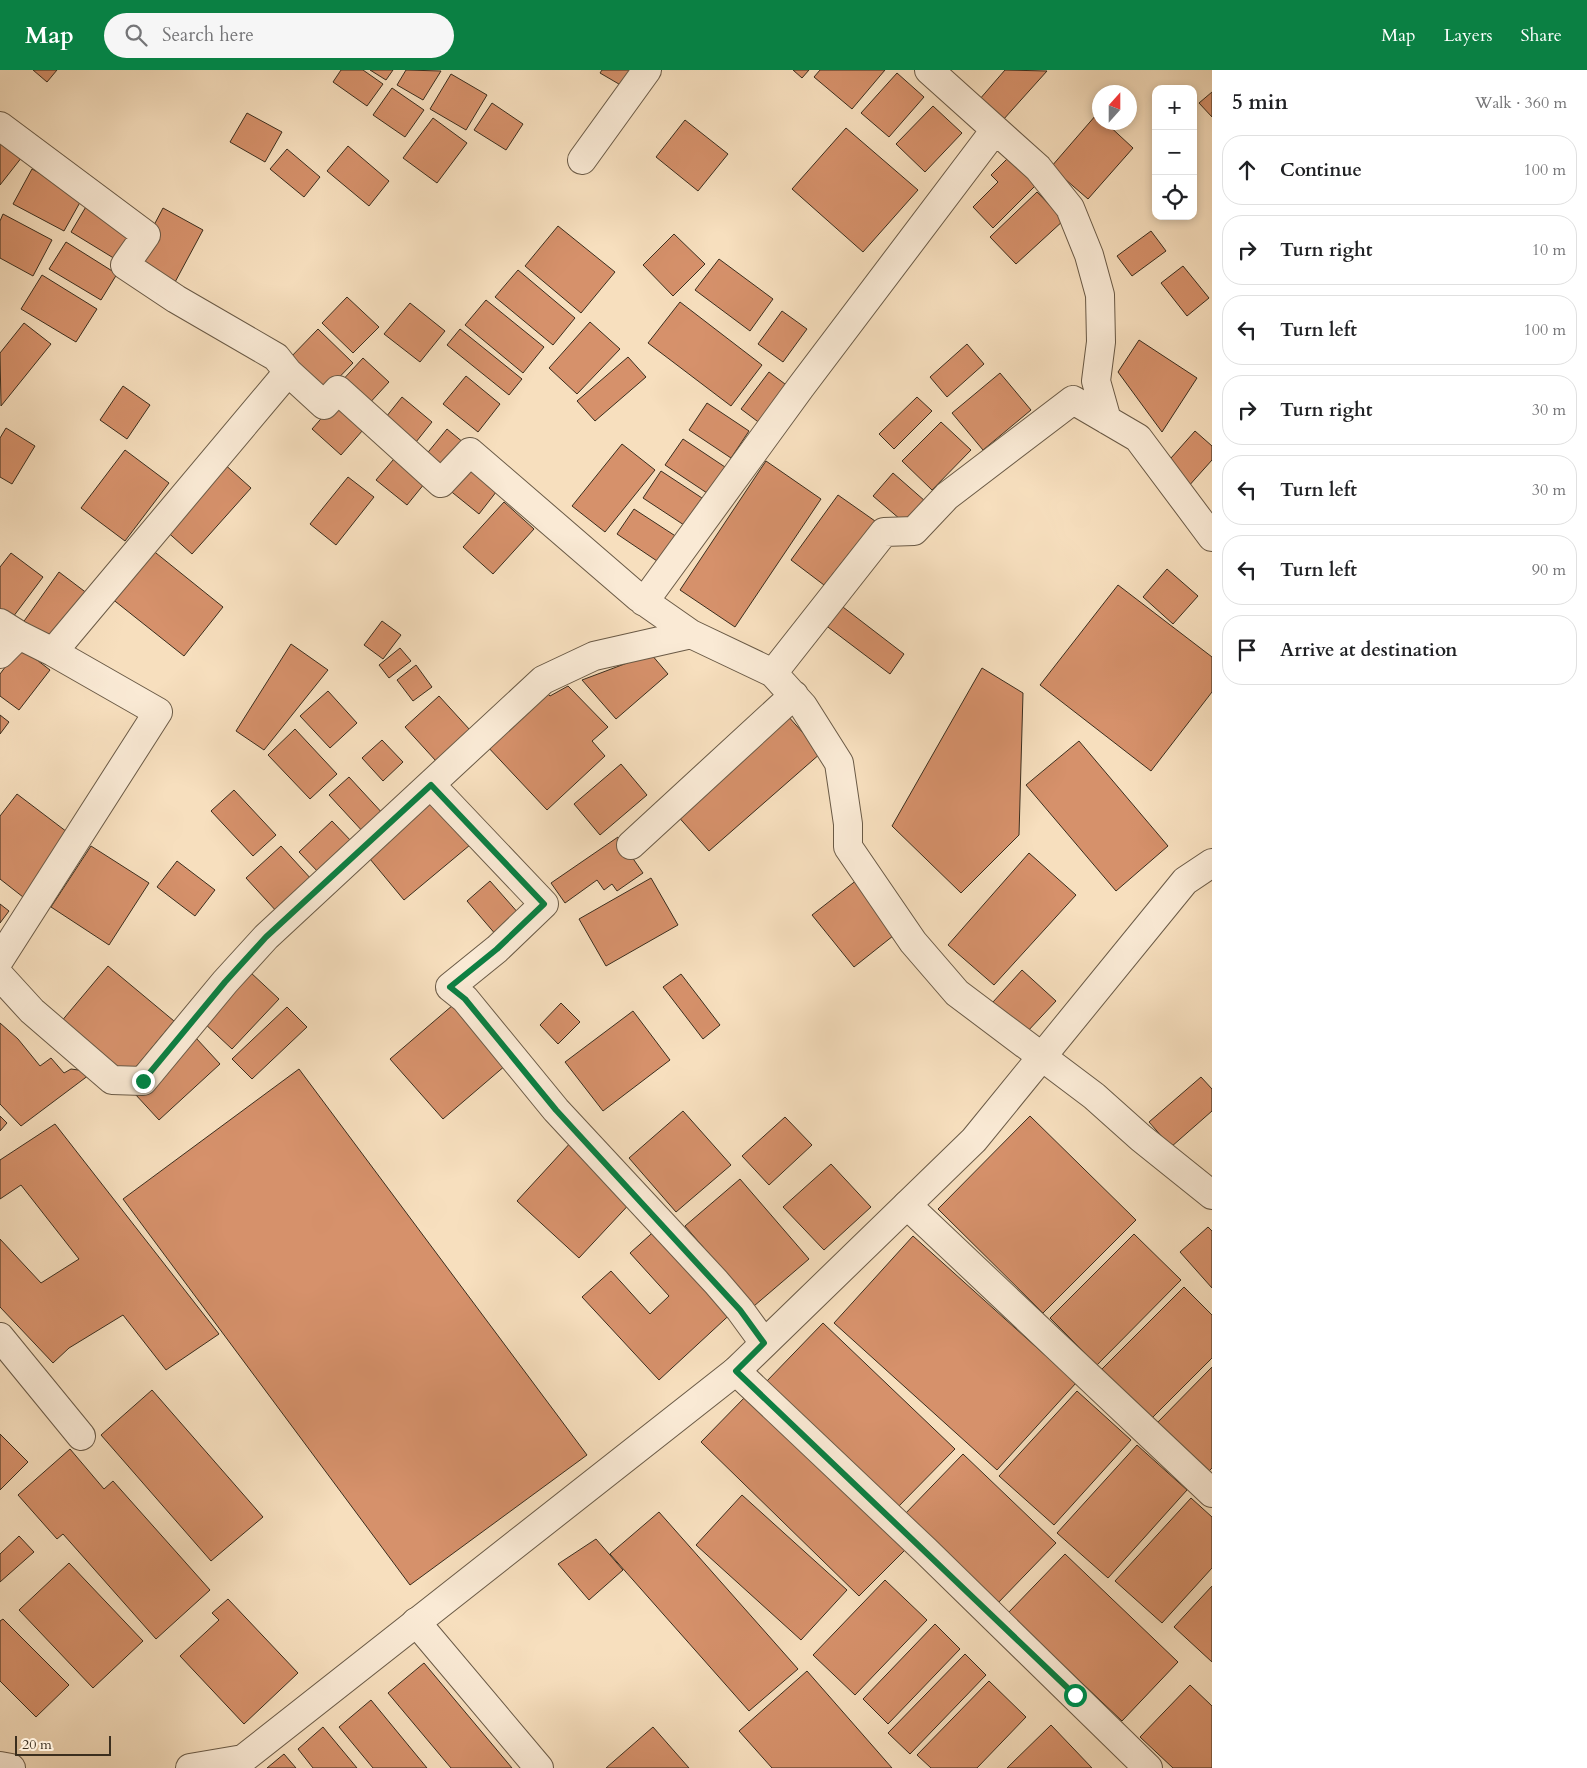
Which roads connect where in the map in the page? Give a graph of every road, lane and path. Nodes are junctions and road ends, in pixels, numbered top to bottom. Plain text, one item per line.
1 (647, 70) edge
2 (929, 70) edge
3 (0, 126) edge
4 (995, 130) junction
5 (582, 160) dead end
6 (288, 372) junction
7 (1107, 420) junction
8 (1212, 537) edge
9 (644, 602) junction
10 (10, 629) edge
11 (691, 634) junction
12 (53, 652) junction
13 (0, 654) edge
14 (773, 673) junction
15 (794, 696) junction
16 (431, 785) junction
17 (631, 845) dead end
18 (1212, 863) edge
19 (0, 959) edge
20 (0, 976) edge
21 (1042, 1057) junction
22 (1212, 1195) edge
23 (907, 1205) junction
24 (0, 1337) edge
25 (764, 1343) junction
26 (736, 1371) junction
27 (81, 1436) dead end
28 (1212, 1494) edge
29 (416, 1622) junction
30 (238, 1763) edge
31 (0, 1766) edge
32 (11, 1768) edge
33 (190, 1768) edge
34 (539, 1768) edge
35 (1148, 1768) edge

1 - 5 street
2 - 4 street
3 - 6 street
4 - 7 street
4 - 9 street
6 - 9 street
6 - 12 street
7 - 8 street
7 - 14 street
9 - 11 street
10 - 12 street
10 - 13 street
11 - 14 street
11 - 16 street
12 - 19 street
14 - 15 street
15 - 17 street
15 - 21 street
16 - 20 street
16 - 25 street
18 - 21 street
21 - 22 street
21 - 23 street
23 - 25 street
23 - 28 street
24 - 27 street
25 - 26 street
26 - 29 street
26 - 35 street
29 - 30 street
29 - 34 street
30 - 33 street
31 - 32 street

